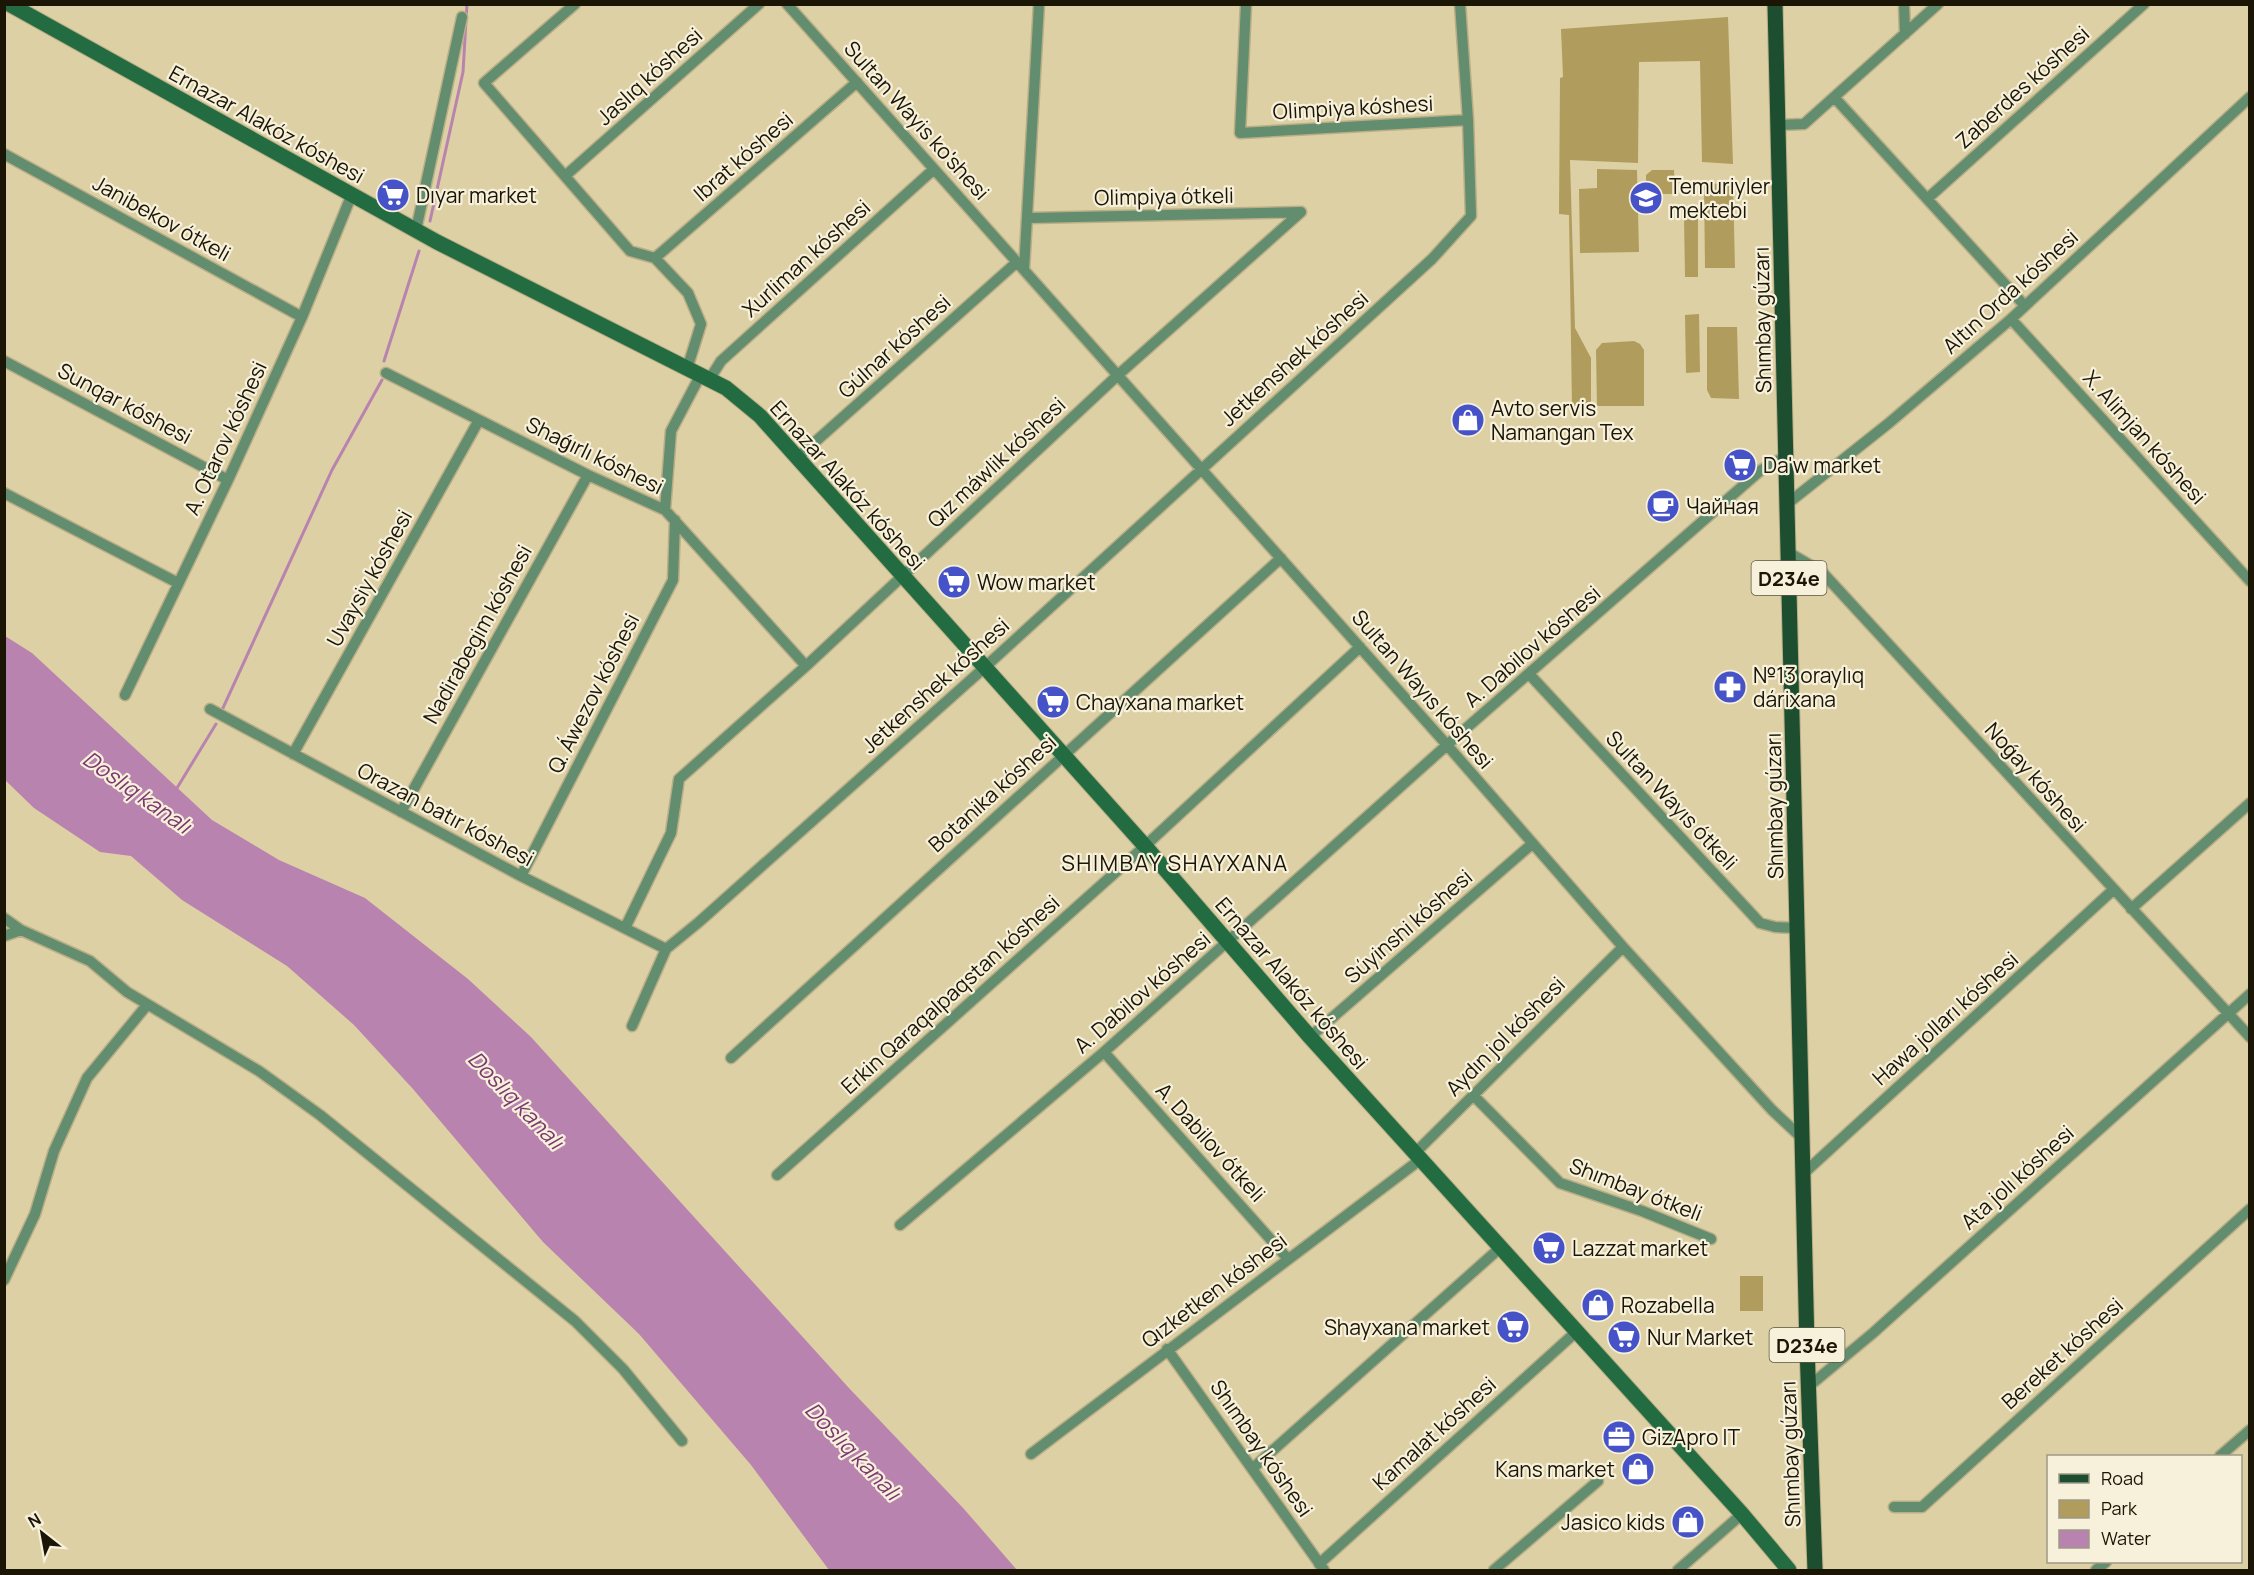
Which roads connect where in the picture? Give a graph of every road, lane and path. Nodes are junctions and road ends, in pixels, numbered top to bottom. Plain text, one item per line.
1 (9, 4) edge
2 (575, 4) edge
3 (759, 4) edge
4 (787, 4) edge
5 (1039, 4) edge
6 (1246, 4) edge
7 (1460, 4) edge
8 (1775, 4) edge
9 (1905, 4) edge
10 (1938, 4) edge
11 (2144, 4) edge
12 (462, 18) dead end
13 (1905, 34) junction
14 (857, 82) junction
15 (1834, 97) junction
16 (2250, 97) edge
17 (1468, 120) junction
18 (1778, 125) junction
19 (4, 153) edge
20 (934, 169) junction
21 (565, 177) junction
22 (352, 194) junction
23 (1927, 199) junction
24 (1301, 213) joint
25 (1029, 218) junction
26 (416, 230) junction
27 (655, 258) junction
28 (1021, 266) junction
29 (2025, 306) junction
30 (302, 317) junction
31 (2011, 318) junction
32 (4, 361) edge
33 (386, 373) dead end
34 (699, 375) junction
35 (1118, 375) junction
36 (479, 420) junction
37 (1786, 456) junction
38 (797, 458) junction
39 (1201, 469) junction
40 (588, 475) junction
41 (228, 480) junction
42 (4, 493) edge
43 (1787, 504) junction
44 (665, 510) junction
45 (675, 520) junction
46 (1788, 552) junction
47 (1281, 558) junction
48 (902, 576) junction
49 (2250, 581) edge
50 (178, 583) junction
51 (1360, 647) junction
52 (806, 666) junction
53 (984, 668) junction
54 (1530, 675) junction
55 (125, 695) dead end
56 (210, 709) dead end
57 (1448, 745) junction
58 (293, 754) junction
59 (1063, 755) junction
60 (2250, 803) edge
61 (401, 812) junction
62 (1532, 844) junction
63 (1144, 846) junction
64 (521, 876) junction
65 (2113, 890) junction
66 (2131, 909) junction
67 (4, 918) edge
68 (625, 928) junction
69 (1798, 928) junction
70 (21, 930) junction
71 (4, 936) edge
72 (1228, 942) junction
73 (1623, 947) junction
74 (666, 949) junction
75 (2250, 994) edge
76 (147, 1005) junction
77 (2228, 1013) junction
78 (632, 1026) dead end
79 (1310, 1037) junction
80 (2250, 1037) edge
81 (1104, 1052) junction
82 (730, 1058) dead end
83 (1474, 1096) junction
84 (1803, 1139) junction
85 (1418, 1156) junction
86 (1803, 1174) junction
87 (777, 1175) dead end
88 (2250, 1209) edge
89 (900, 1225) dead end
90 (1711, 1239) dead end
91 (1501, 1247) junction
92 (1288, 1259) junction
93 (4, 1280) edge
94 (1576, 1332) junction
95 (1167, 1350) junction
96 (1808, 1387) junction
97 (2250, 1430) edge
98 (682, 1441) dead end
99 (1031, 1454) dead end
100 (2221, 1455) edge
101 (1253, 1468) junction
102 (1598, 1481) dead end
103 (1893, 1507) dead end
104 (1742, 1514) junction
105 (1322, 1567) edge
106 (1494, 1570) edge
107 (1678, 1570) edge
108 (1789, 1570) edge
109 (1815, 1570) edge

1 - 22 main road, Ernazar Alakóz kóshesi
2 - 21 street
3 - 21 street, Jaslıq kóshesi
4 - 14 street, Sultan Wayis ko'shesi
5 - 25 street
6 - 17 street, Olimpiya kóshesi
7 - 17 street
8 - 18 main road, Shımbay gúzarı / D234e
9 - 13 street
10 - 13 street
11 - 23 street, Zaberdes kóshesi
12 - 26 street
13 - 15 street
14 - 20 street, Sultan Wayis ko'shesi
14 - 27 street, Ibrat kóshesi
15 - 18 street
15 - 23 street
16 - 29 street, Altın Orda kóshesi
17 - 39 street, Jetkenshek kóshesi
18 - 37 main road, Shımbay gúzarı / D234e
19 - 30 street, Janibekov ótkeli
20 - 28 street, Sultan Wayis ko'shesi
20 - 34 street, Xurliman kóshesi
21 - 27 street
22 - 26 main road, Ernazar Alakóz kóshesi
22 - 30 street, A. Otarov kóshesi
23 - 29 street
24 - 25 street, Olimpiya ótkeli
24 - 35 street, Qız máwlik kóshesi
25 - 28 street
26 - 34 main road, Ernazar Alakóz kóshesi
27 - 34 street
28 - 35 street, Sultan Wayıs kóshesi
28 - 38 street, Gúlnar kóshesi
29 - 31 street, Altın Orda kóshesi
30 - 41 street, A. Otarov kóshesi
31 - 43 street, Altın Orda kóshesi
31 - 49 street, X. Alimjan kóshesi
32 - 41 street, Sunqar kóshesi
33 - 36 street, Shaǵırlı kóshesi
34 - 38 main road, Ernazar Alakóz kóshesi
34 - 44 street
35 - 39 street, Sultan Wayıs kóshesi
35 - 48 street, Qız máwlik kóshesi
36 - 40 street, Shaǵırlı kóshesi
36 - 58 street, Uvaysiy kóshesi
37 - 43 main road, Shımbay gúzarı / D234e
37 - 54 street, A. Dabilov kóshesi
38 - 48 main road, Ernazar Alakóz kóshesi
39 - 47 street, Sultan Wayıs kóshesi
39 - 53 street, Jetkenshek kóshesi
40 - 44 street, Shaǵırlı kóshesi
40 - 61 street, Nadirabegim kóshesi
41 - 50 street, A. Otarov kóshesi
42 - 50 street
43 - 46 main road, Shımbay gúzarı / D234e
44 - 45 street, Shaǵırlı kóshesi
45 - 52 street, Shaǵırlı kóshesi
45 - 64 street, Q. Áwezov kóshesi
46 - 65 street, Noǵay kóshesi
46 - 69 main road, Shımbay gúzarı / D234e
47 - 51 street, Sultan Wayıs kóshesi
47 - 59 street, Botanika kóshesi
48 - 52 street, Qız máwlik kóshesi
48 - 53 main road, Ernazar Alakóz kóshesi
50 - 55 street, A. Otarov kóshesi
51 - 57 street, Sultan Wayıs kóshesi
51 - 63 street, Erkin Qaraqalpaqstan kóshesi
52 - 68 street, Qız máwlik kóshesi
53 - 59 main road, Ernazar Alakóz kóshesi
53 - 74 street, Jetkenshek kóshesi
54 - 57 street, A. Dabilov kóshesi
54 - 69 street, Sultan Wayıs ótkeli
56 - 58 street, Orazan batır kóshesi
57 - 62 street, Sultan Wayıs kóshesi
57 - 72 street, A. Dabilov kóshesi
58 - 61 street, Orazan batır kóshesi
59 - 63 main road, Ernazar Alakóz kóshesi
59 - 82 street, Botanika kóshesi
60 - 66 street
61 - 64 street, Orazan batır kóshesi
62 - 73 street, Sultan Wayıs kóshesi
62 - 79 street, Súyinshi kóshesi
63 - 72 main road, Ernazar Alakóz kóshesi
63 - 87 street, Erkin Qaraqalpaqstan kóshesi
64 - 68 street, Orazan batır kóshesi
65 - 66 street, Noǵay kóshesi
65 - 86 street, Hawa jolları kóshesi
66 - 77 street, Noǵay kóshesi
67 - 70 street
68 - 74 street, Orazan batır kóshesi
69 - 84 main road, Shımbay gúzarı / D234e
70 - 71 street
70 - 76 street
72 - 79 main road, Ernazar Alakóz kóshesi
72 - 81 street, A. Dabilov kóshesi
73 - 83 street, Aydın jol kóshesi
73 - 84 street, Sultan Wayıs kóshesi
74 - 78 street, Jetkenshek kóshesi
75 - 77 street, Ata jolı kóshesi
76 - 93 street
76 - 98 street
77 - 80 street, Noǵay kóshesi
77 - 96 street, Ata jolı kóshesi
79 - 85 main road, Ernazar Alakóz kóshesi
81 - 89 street, A. Dabilov kóshesi
81 - 92 street, A. Dabilov ótkeli
83 - 85 street, Aydın jol kóshesi
83 - 90 street, Shımbay ótkeli
84 - 86 main road, Shımbay gúzarı / D234e
85 - 91 main road, Ernazar Alakóz kóshesi
85 - 92 street, Qızketken kóshesi
86 - 96 main road, Shımbay gúzarı / D234e
88 - 103 street, Bereket kóshesi
91 - 94 main road, Ernazar Alakóz kóshesi
91 - 101 street
92 - 95 street, Qızketken kóshesi
94 - 104 main road, Ernazar Alakóz kóshesi
94 - 105 street, Kamalat kóshesi
95 - 99 street, Qızketken kóshesi
95 - 101 street, Shımbay kóshesi
96 - 109 main road, Shımbay gúzarı / D234e
97 - 100 street
101 - 105 street, Shımbay kóshesi
102 - 106 street
104 - 107 street
104 - 108 main road, Ernazar Alakóz kóshesi

